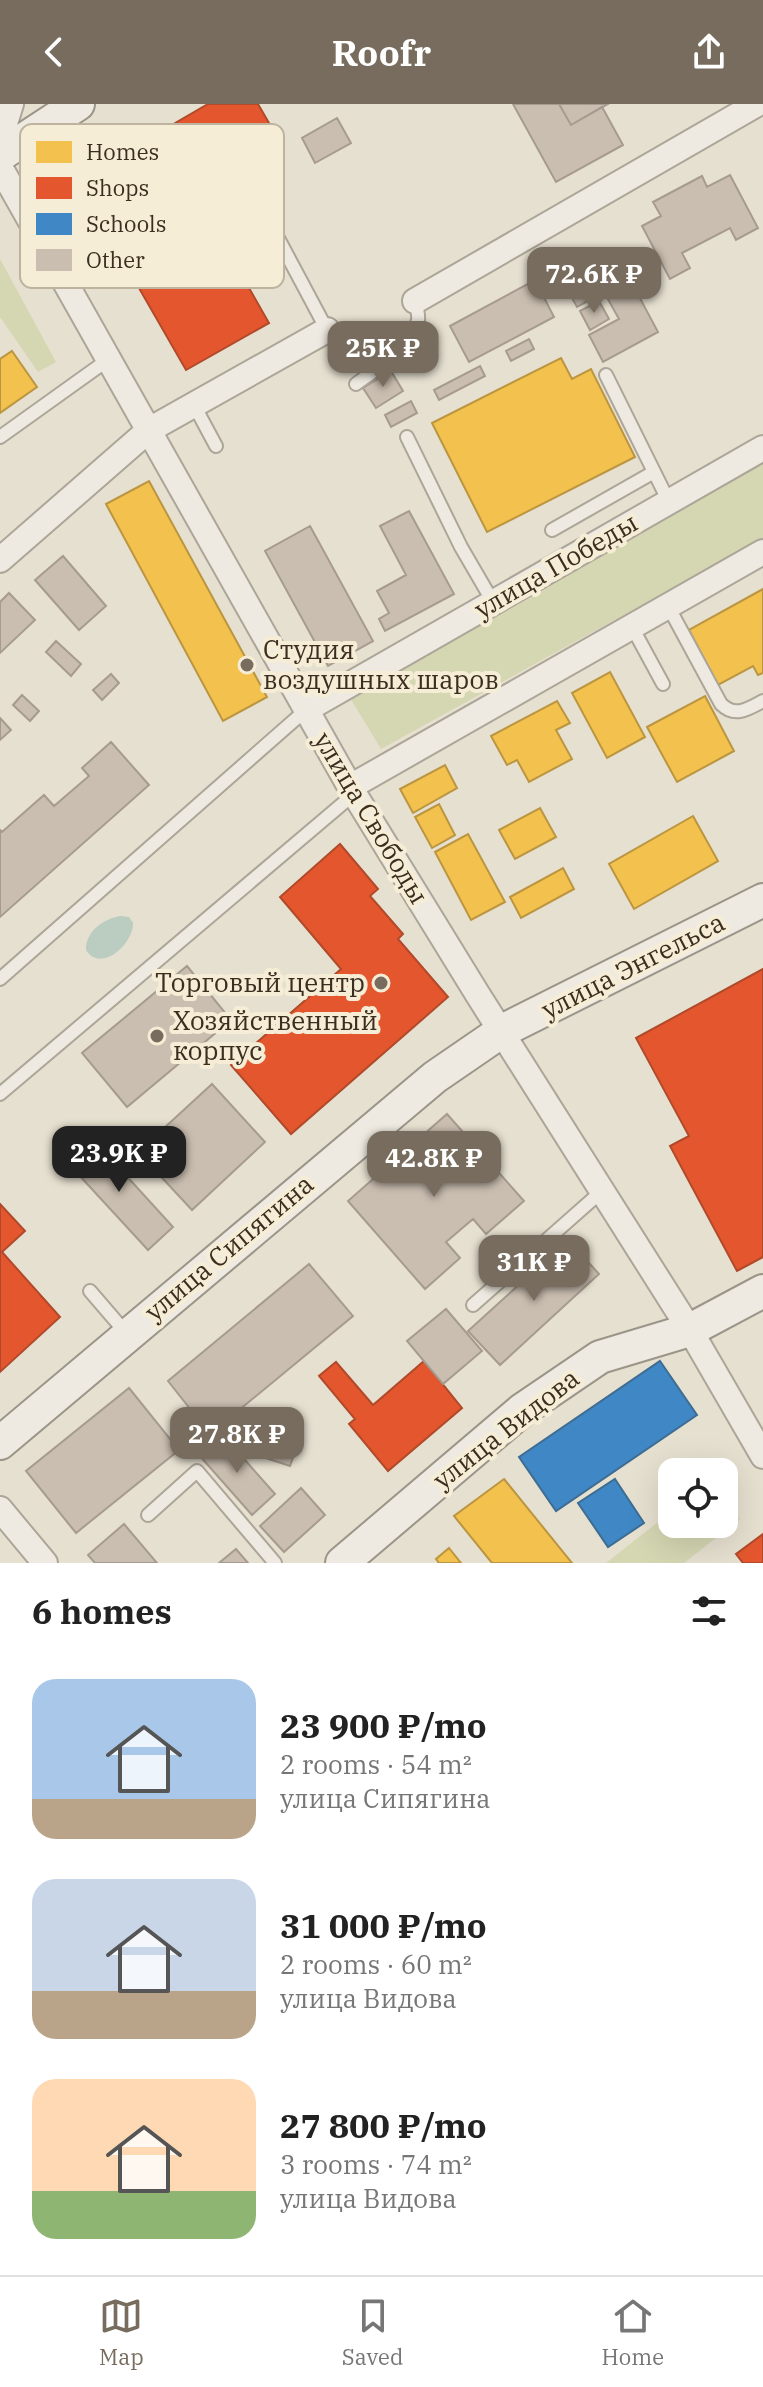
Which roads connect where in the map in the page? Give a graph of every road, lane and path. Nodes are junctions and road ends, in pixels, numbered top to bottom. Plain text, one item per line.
1 (11, 104) edge
2 (78, 104) edge
3 (757, 104) edge
4 (47, 124) edge
5 (0, 140) edge
6 (20, 142) edge
7 (0, 155) edge
8 (0, 167) edge
9 (20, 202) edge
10 (284, 249) edge
11 (69, 288) edge
12 (415, 301) joint
13 (327, 330) joint
14 (109, 359) junction
15 (606, 375) dead end
16 (356, 384) dead end
17 (194, 405) junction
18 (149, 430) junction
19 (0, 437) edge
20 (407, 437) dead end
21 (216, 446) dead end
22 (763, 448) edge
23 (654, 472) junction
24 (669, 502) junction
25 (552, 530) dead end
26 (763, 552) edge
27 (0, 560) edge
28 (493, 602) junction
29 (668, 606) junction
30 (632, 627) junction
31 (663, 684) dead end
32 (763, 701) edge
33 (307, 709) junction
34 (352, 790) junction
35 (763, 900) edge
36 (0, 979) edge
37 (502, 1031) junction
38 (0, 1094) edge
39 (602, 1191) junction
40 (90, 1291) dead end
41 (763, 1291) edge
42 (473, 1305) dead end
43 (690, 1330) junction
44 (127, 1334) junction
45 (0, 1443) edge
46 (763, 1456) edge
47 (0, 1509) edge
48 (148, 1515) dead end
49 (45, 1563) edge
50 (275, 1563) edge
51 (342, 1563) edge

1 - 5 street
2 - 4 street
3 - 12 street
6 - 7 street
8 - 9 street, улица Свободы
10 - 13 lane
11 - 14 street, улица Свободы
12 - 16 lane
13 - 17 street
14 - 18 street, улица Свободы
14 - 19 lane
15 - 23 lane
17 - 18 street
17 - 21 lane
18 - 27 street
18 - 33 street, улица Свободы
20 - 28 lane
22 - 24 street, улица Победы
23 - 24 lane
23 - 25 lane
24 - 28 street, улица Победы
26 - 29 street
28 - 33 street, улица Победы
29 - 30 street
29 - 32 lane
30 - 31 lane
30 - 34 street
33 - 34 street, улица Свободы
33 - 36 lane
34 - 37 street, улица Свободы
34 - 38 lane
35 - 37 street, улица Энгельса
37 - 39 street, улица Свободы
37 - 44 street, улица Сипягина
39 - 42 lane
39 - 43 street, улица Свободы
40 - 44 lane
41 - 43 street, улица Видова
43 - 46 street, улица Свободы
43 - 51 street, улица Видова
44 - 45 street, улица Сипягина
47 - 49 street
48 - 50 lane

